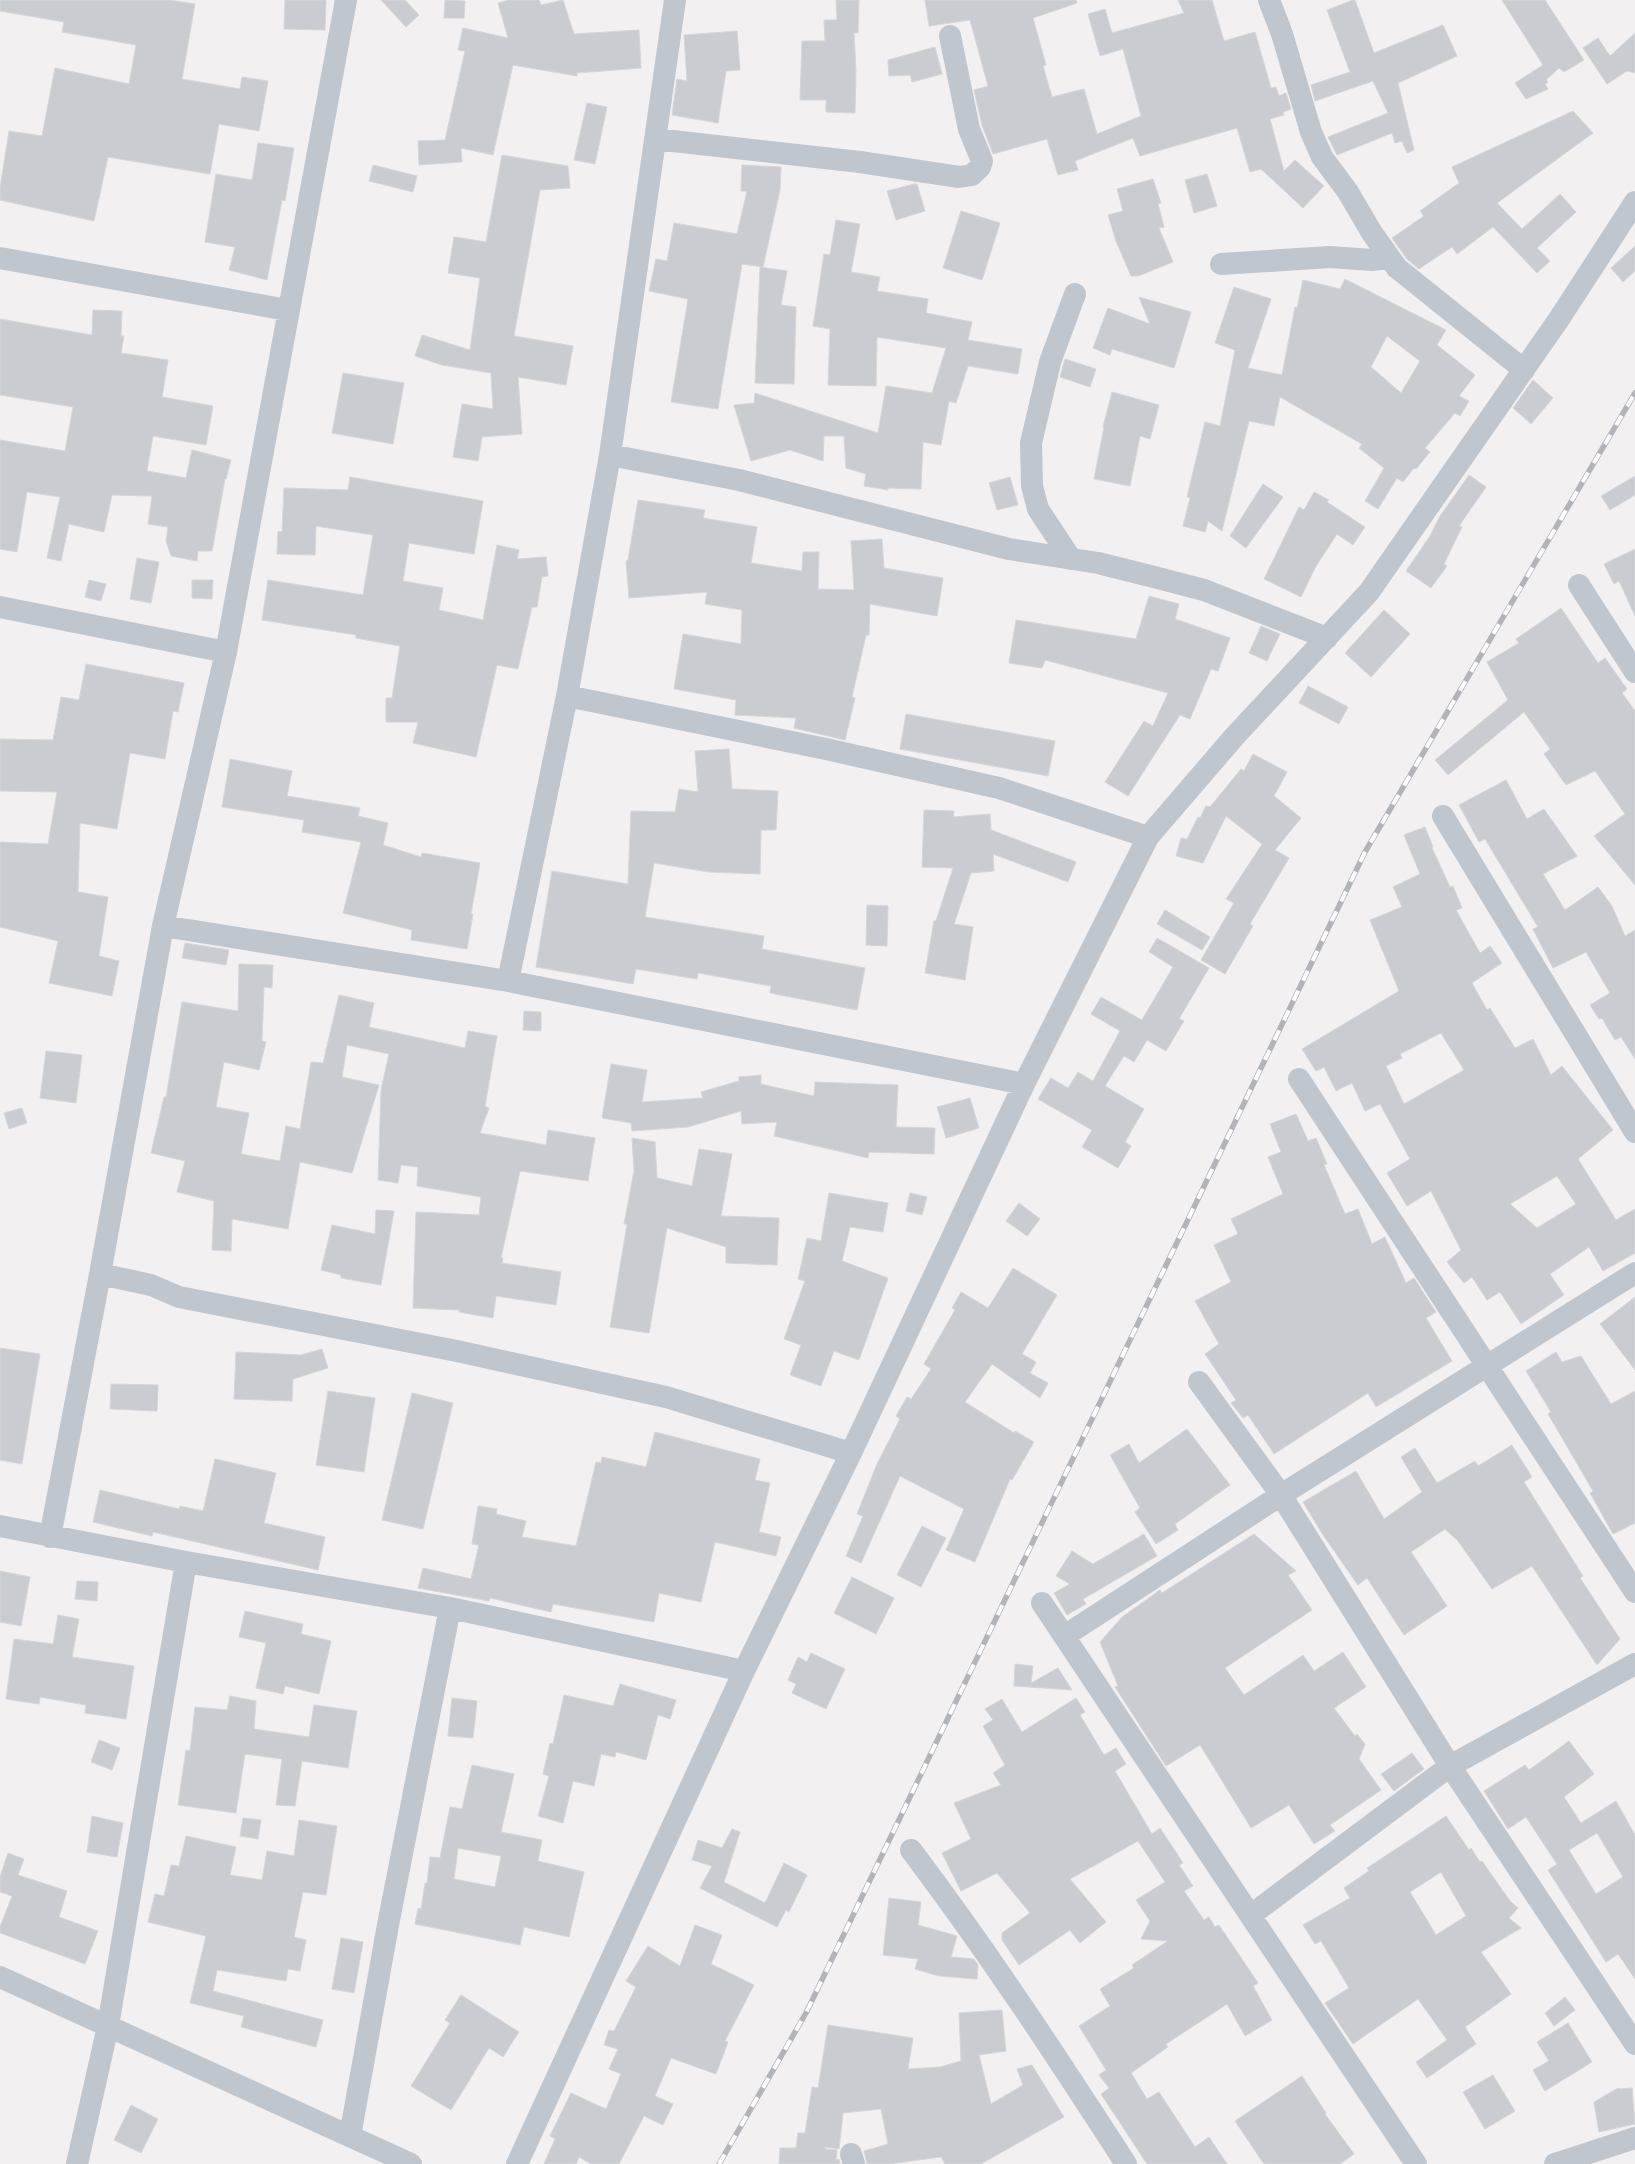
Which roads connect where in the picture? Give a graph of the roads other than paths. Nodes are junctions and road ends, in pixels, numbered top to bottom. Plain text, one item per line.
1 (346, 0) edge
2 (675, 0) edge
3 (1269, 0) edge
4 (950, 36) dead end
5 (655, 139) junction
6 (1635, 202) edge
7 (0, 258) edge
8 (1389, 258) junction
9 (1221, 264) dead end
10 (1075, 294) dead end
11 (287, 310) junction
12 (1524, 370) junction
13 (610, 455) junction
14 (1071, 559) junction
15 (1580, 585) dead end
16 (0, 607) edge
17 (1327, 638) junction
18 (226, 652) junction
19 (1635, 672) edge
20 (566, 696) junction
21 (1442, 816) dead end
22 (1148, 837) junction
23 (163, 926) junction
24 (508, 980) junction
25 (1299, 1079) dead end
26 (1024, 1084) junction
27 (1635, 1132) edge
28 (1635, 1273) edge
29 (100, 1274) junction
30 (1487, 1365) junction
31 (1200, 1382) dead end
32 (851, 1453) junction
33 (1281, 1495) junction
34 (0, 1526) edge
35 (50, 1536) junction
36 (186, 1562) junction
37 (1635, 1592) edge
38 (1042, 1603) dead end
39 (450, 1608) junction
40 (1066, 1636) junction
41 (1635, 1664) edge
42 (744, 1671) junction
43 (1450, 1766) junction
44 (911, 1850) dead end
45 (1250, 1915) junction
46 (0, 1977) edge
47 (108, 2026) junction
48 (1635, 2044) edge
49 (350, 2136) junction
50 (1635, 2138) edge
51 (78, 2164) edge
52 (411, 2164) edge
53 (517, 2164) edge
54 (1126, 2164) edge
55 (1416, 2164) edge
56 (1555, 2164) edge

1 - 11 street
2 - 5 street
3 - 8 street
4 - 5 street
5 - 13 street
6 - 12 street
7 - 11 street
8 - 9 street
8 - 12 street
10 - 14 street
11 - 18 street
12 - 17 street
13 - 14 street
13 - 20 street
14 - 17 street
15 - 19 street
16 - 18 street
17 - 22 street
18 - 23 street
20 - 22 street
20 - 24 street
21 - 27 street
22 - 26 street
23 - 24 street
23 - 29 street
24 - 26 street
25 - 30 street
26 - 32 street
28 - 30 street
29 - 32 street
29 - 35 street
30 - 33 street
30 - 37 street
31 - 33 street
32 - 42 street
33 - 40 street
33 - 43 street
34 - 35 street
35 - 36 street
36 - 39 street
36 - 47 street
38 - 40 street
39 - 42 street
39 - 49 street
40 - 45 street
41 - 43 street
42 - 53 street
43 - 45 street
43 - 48 street
44 - 54 street
45 - 55 street
46 - 47 street
47 - 49 street
47 - 51 street
49 - 52 street
50 - 56 street

